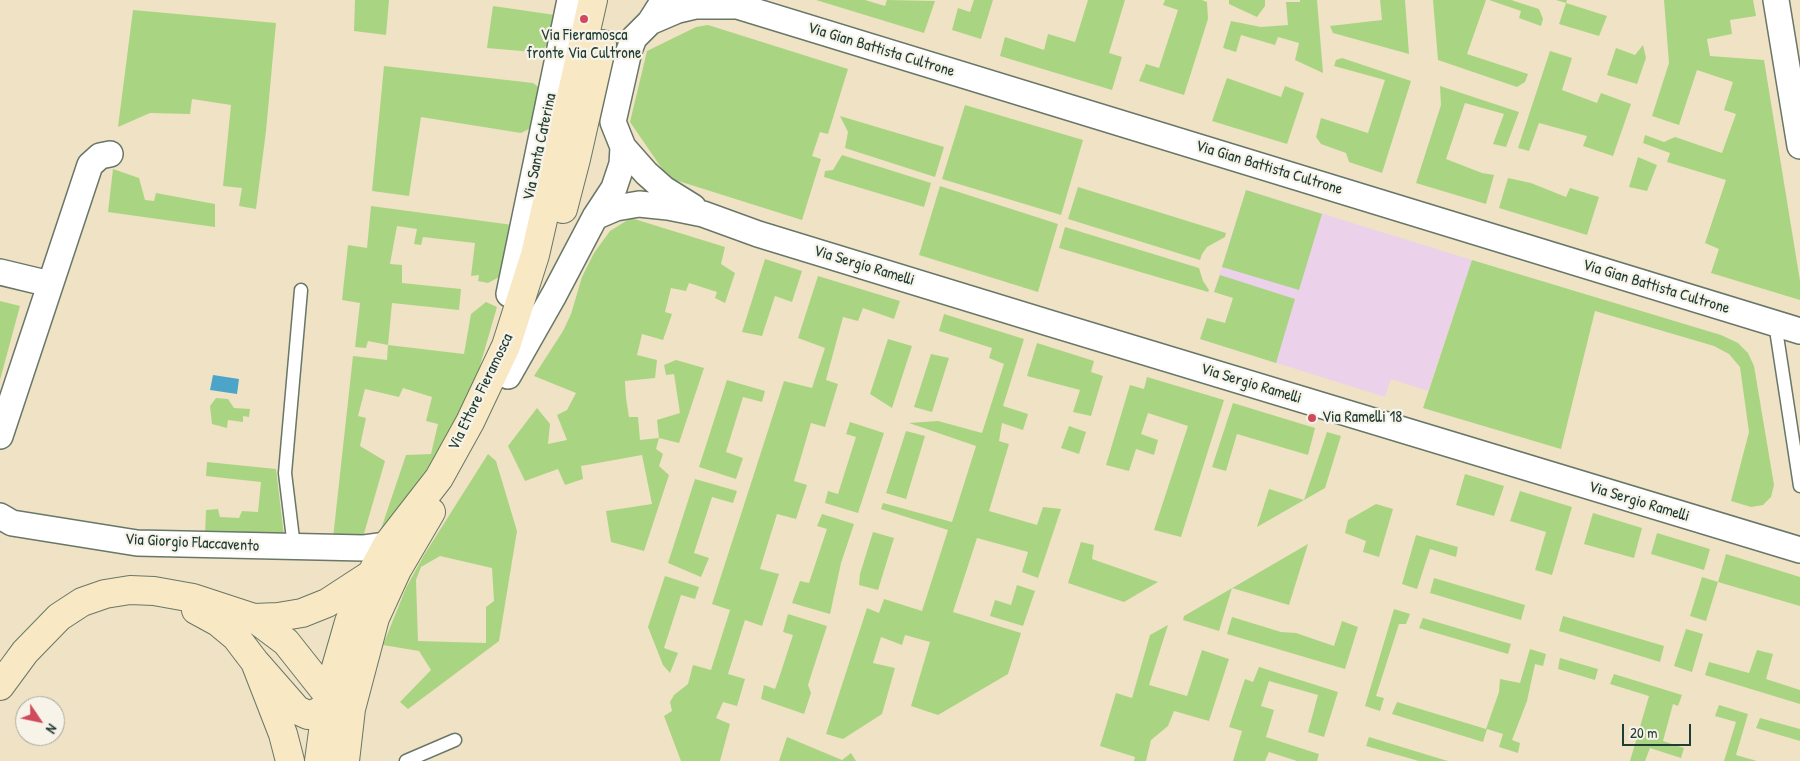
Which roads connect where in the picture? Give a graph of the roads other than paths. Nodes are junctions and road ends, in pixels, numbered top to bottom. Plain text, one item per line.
1 (570, 0) edge
2 (593, 0) edge
3 (612, 0) edge
4 (664, 0) edge
5 (1776, 0) edge
6 (728, 3) edge
7 (650, 22) junction
8 (623, 146) junction
9 (1800, 146) edge
10 (110, 154) dead end
11 (703, 214) junction
12 (595, 217) junction
13 (0, 272) edge
14 (50, 284) junction
15 (301, 290) dead end
16 (509, 294) dead end
17 (1775, 323) junction
18 (1800, 331) edge
19 (508, 376) junction
20 (0, 436) edge
21 (1800, 486) edge
22 (0, 516) edge
23 (388, 545) junction
24 (294, 547) junction
25 (1800, 550) edge
26 (398, 570) junction
27 (370, 575) junction
28 (154, 591) junction
29 (254, 618) junction
30 (255, 662) junction
31 (2, 686) edge
32 (329, 701) junction
33 (455, 740) dead end
34 (416, 760) edge
35 (290, 761) edge
36 (319, 761) edge
37 (330, 761) edge
38 (345, 761) edge

1 - 16 street, Via Santa Caterina
2 - 23 main road, Via Ettore Fieramosca
3 - 19 main road, Via Ettore Fieramosca
4 - 7 street
5 - 9 street
6 - 7 street, Via Gian Battista Cultrone
6 - 17 street, Via Gian Battista Cultrone
7 - 8 street
8 - 11 street
8 - 12 street
10 - 14 street
11 - 12 street
11 - 25 street, Via Sergio Ramelli
12 - 19 street
13 - 14 street
14 - 20 street
15 - 24 lane
17 - 18 street, Via Gian Battista Cultrone
17 - 21 lane
19 - 26 main road, Via Ettore Fieramosca
22 - 24 street, Via Giorgio Flaccavento
23 - 24 street, Via Giorgio Flaccavento
23 - 27 main road, Via Ettore Fieramosca
26 - 32 main road
26 - 38 main road, Via Ettore Fieramosca
27 - 29 main road
27 - 32 main road, Via Ettore Fieramosca
28 - 29 main road
28 - 30 main road
28 - 31 main road
29 - 32 main road
30 - 32 main road
30 - 35 main road
32 - 36 main road, Via Ettore Fieramosca
32 - 37 main road
33 - 34 lane

